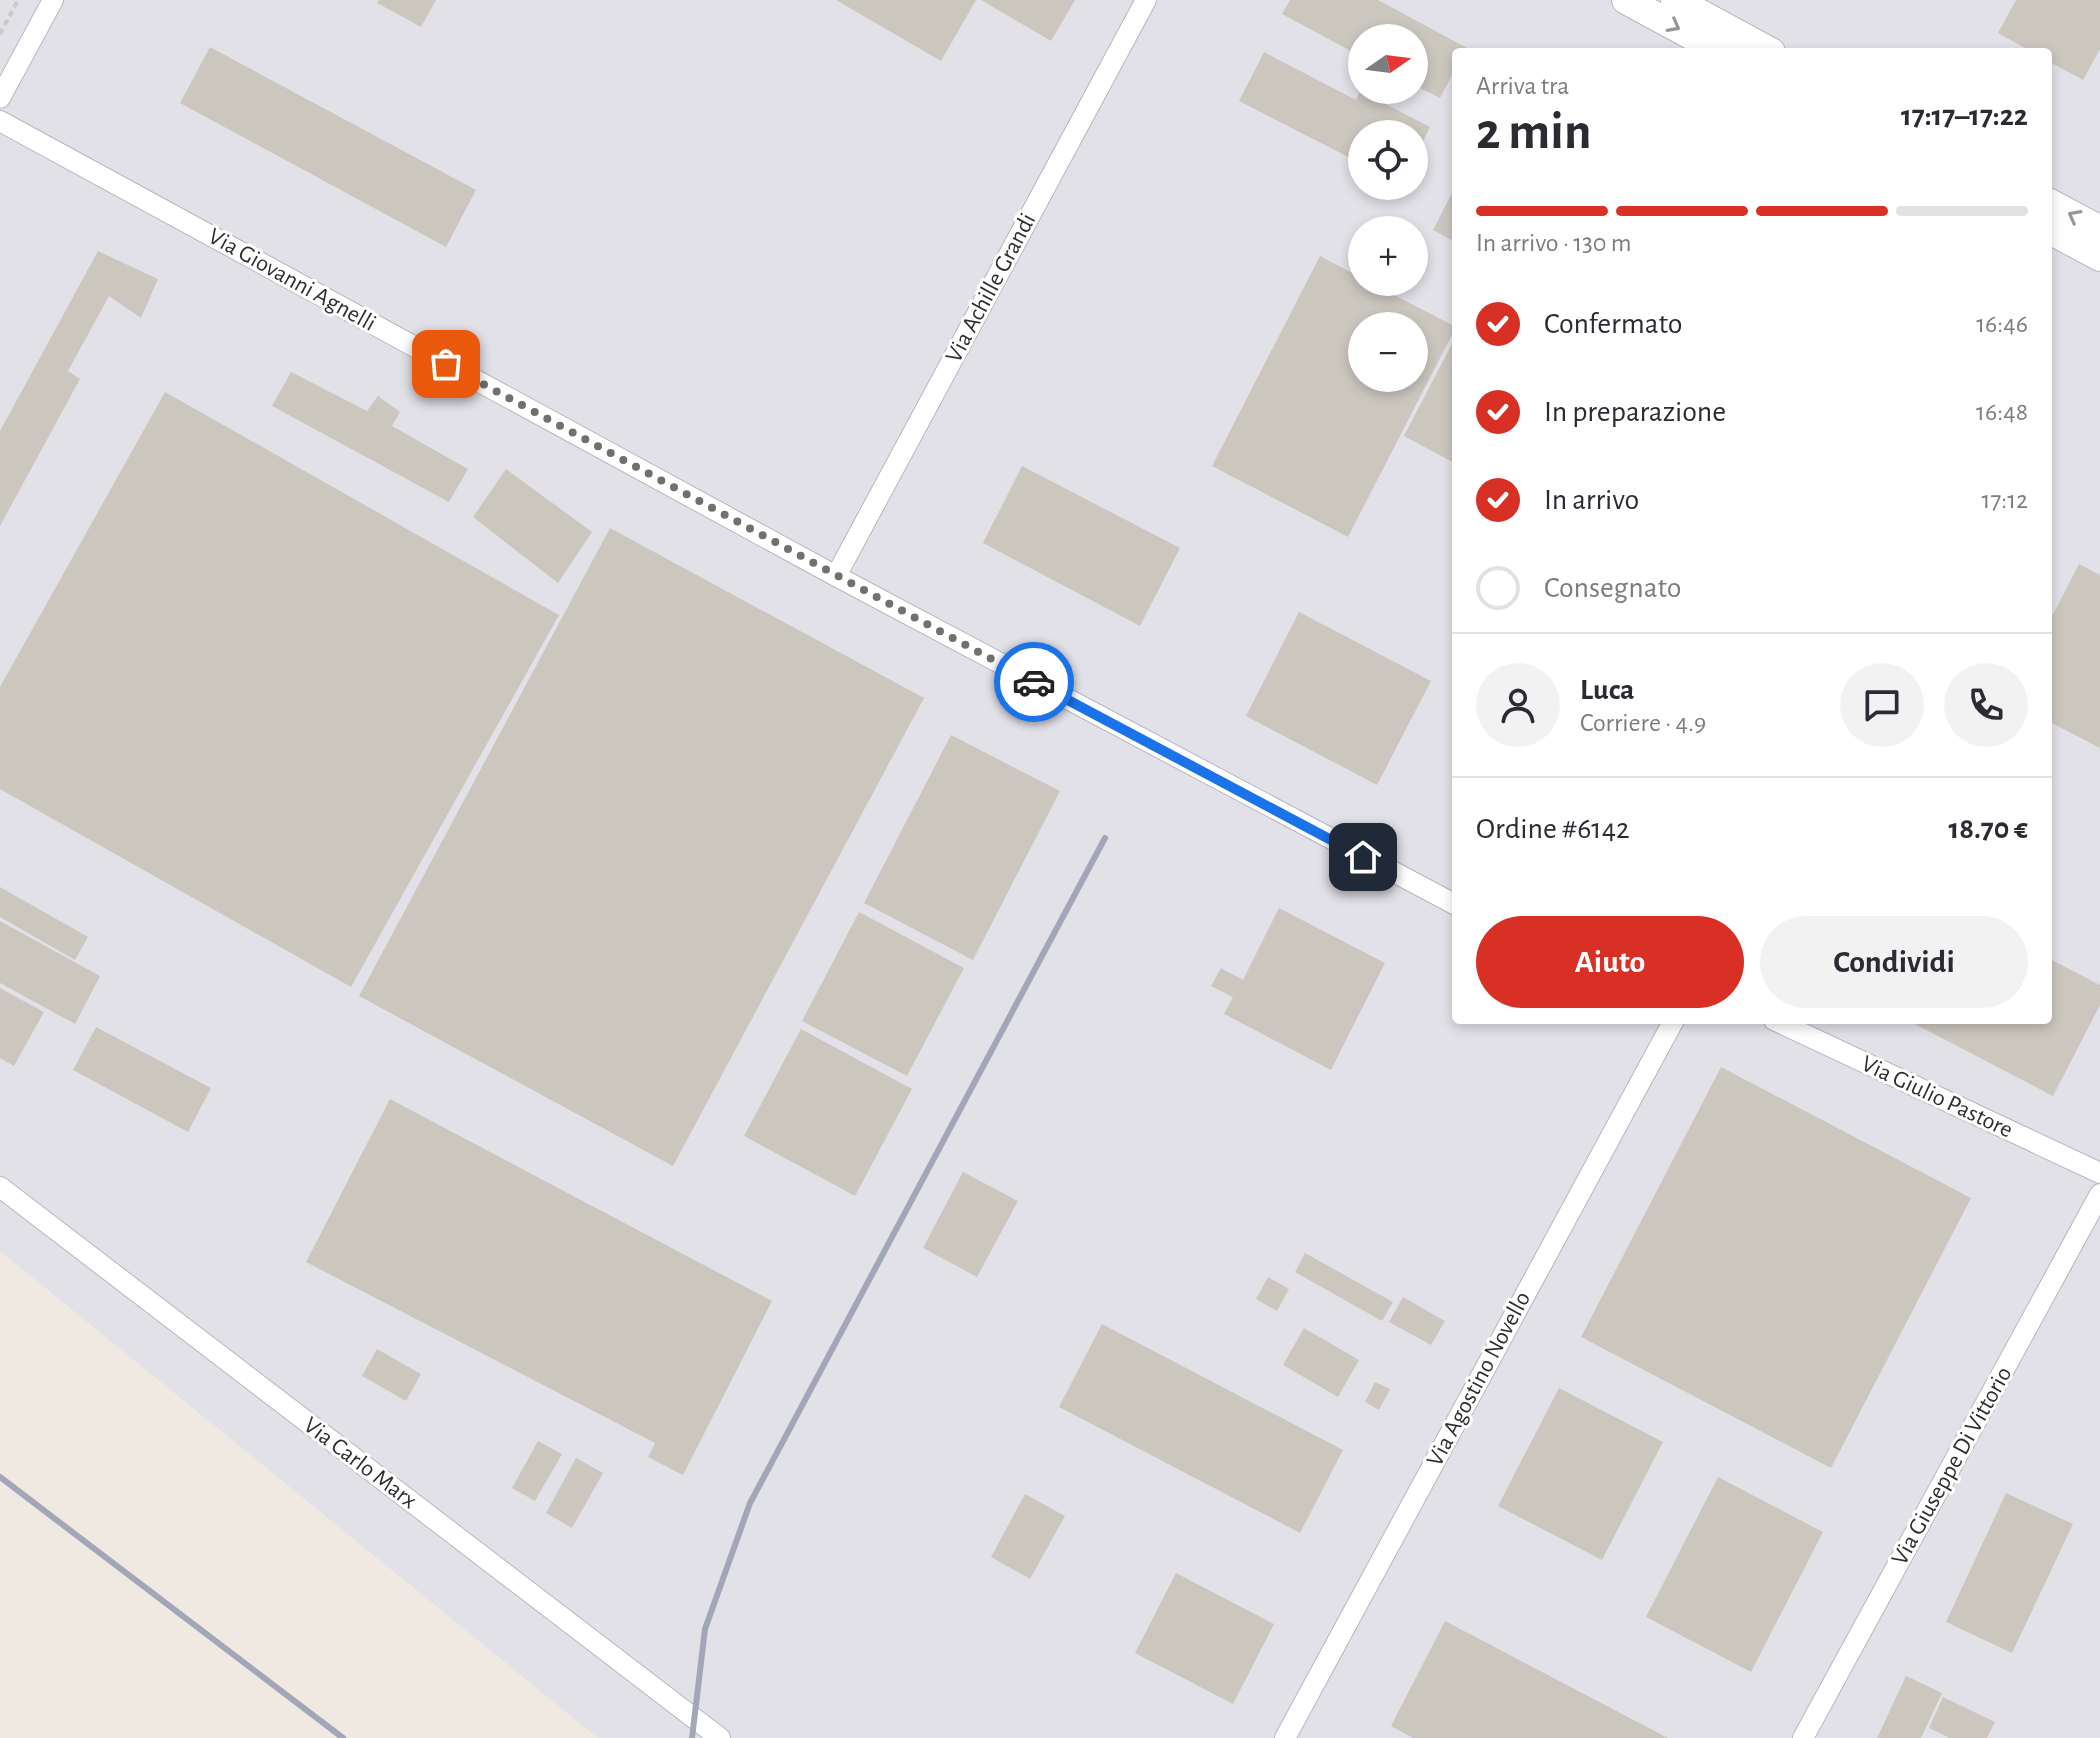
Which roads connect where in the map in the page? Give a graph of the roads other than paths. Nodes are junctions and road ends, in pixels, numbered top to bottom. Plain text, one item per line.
1 (53, 0) edge
2 (1146, 0) edge
3 (1626, 0) edge
4 (1675, 0) edge
5 (1715, 48) edge
6 (1764, 48) edge
7 (0, 98) edge
8 (0, 121) edge
9 (2052, 204) edge
10 (2100, 230) edge
11 (2052, 231) edge
12 (2100, 257) edge
13 (836, 576) junction
14 (1452, 903) edge
15 (1672, 1024) edge
16 (1783, 1024) edge
17 (2100, 1173) edge
18 (0, 1187) edge
19 (2100, 1194) edge
20 (720, 1738) edge
21 (1285, 1738) edge
22 (1803, 1738) edge

1 - 7 street
2 - 13 street, Via Achille Grandi
3 -> 5 main road
4 - 6 main road
8 - 13 street, Via Giovanni Agnelli
10 -> 9 main road
11 - 12 main road
13 - 14 street, Via Giovanni Agnelli
15 - 21 street, Via Agostino Novello
16 - 17 street, Via Giulio Pastore
18 - 20 street, Via Carlo Marx
19 - 22 street, Via Giuseppe Di Vittorio

